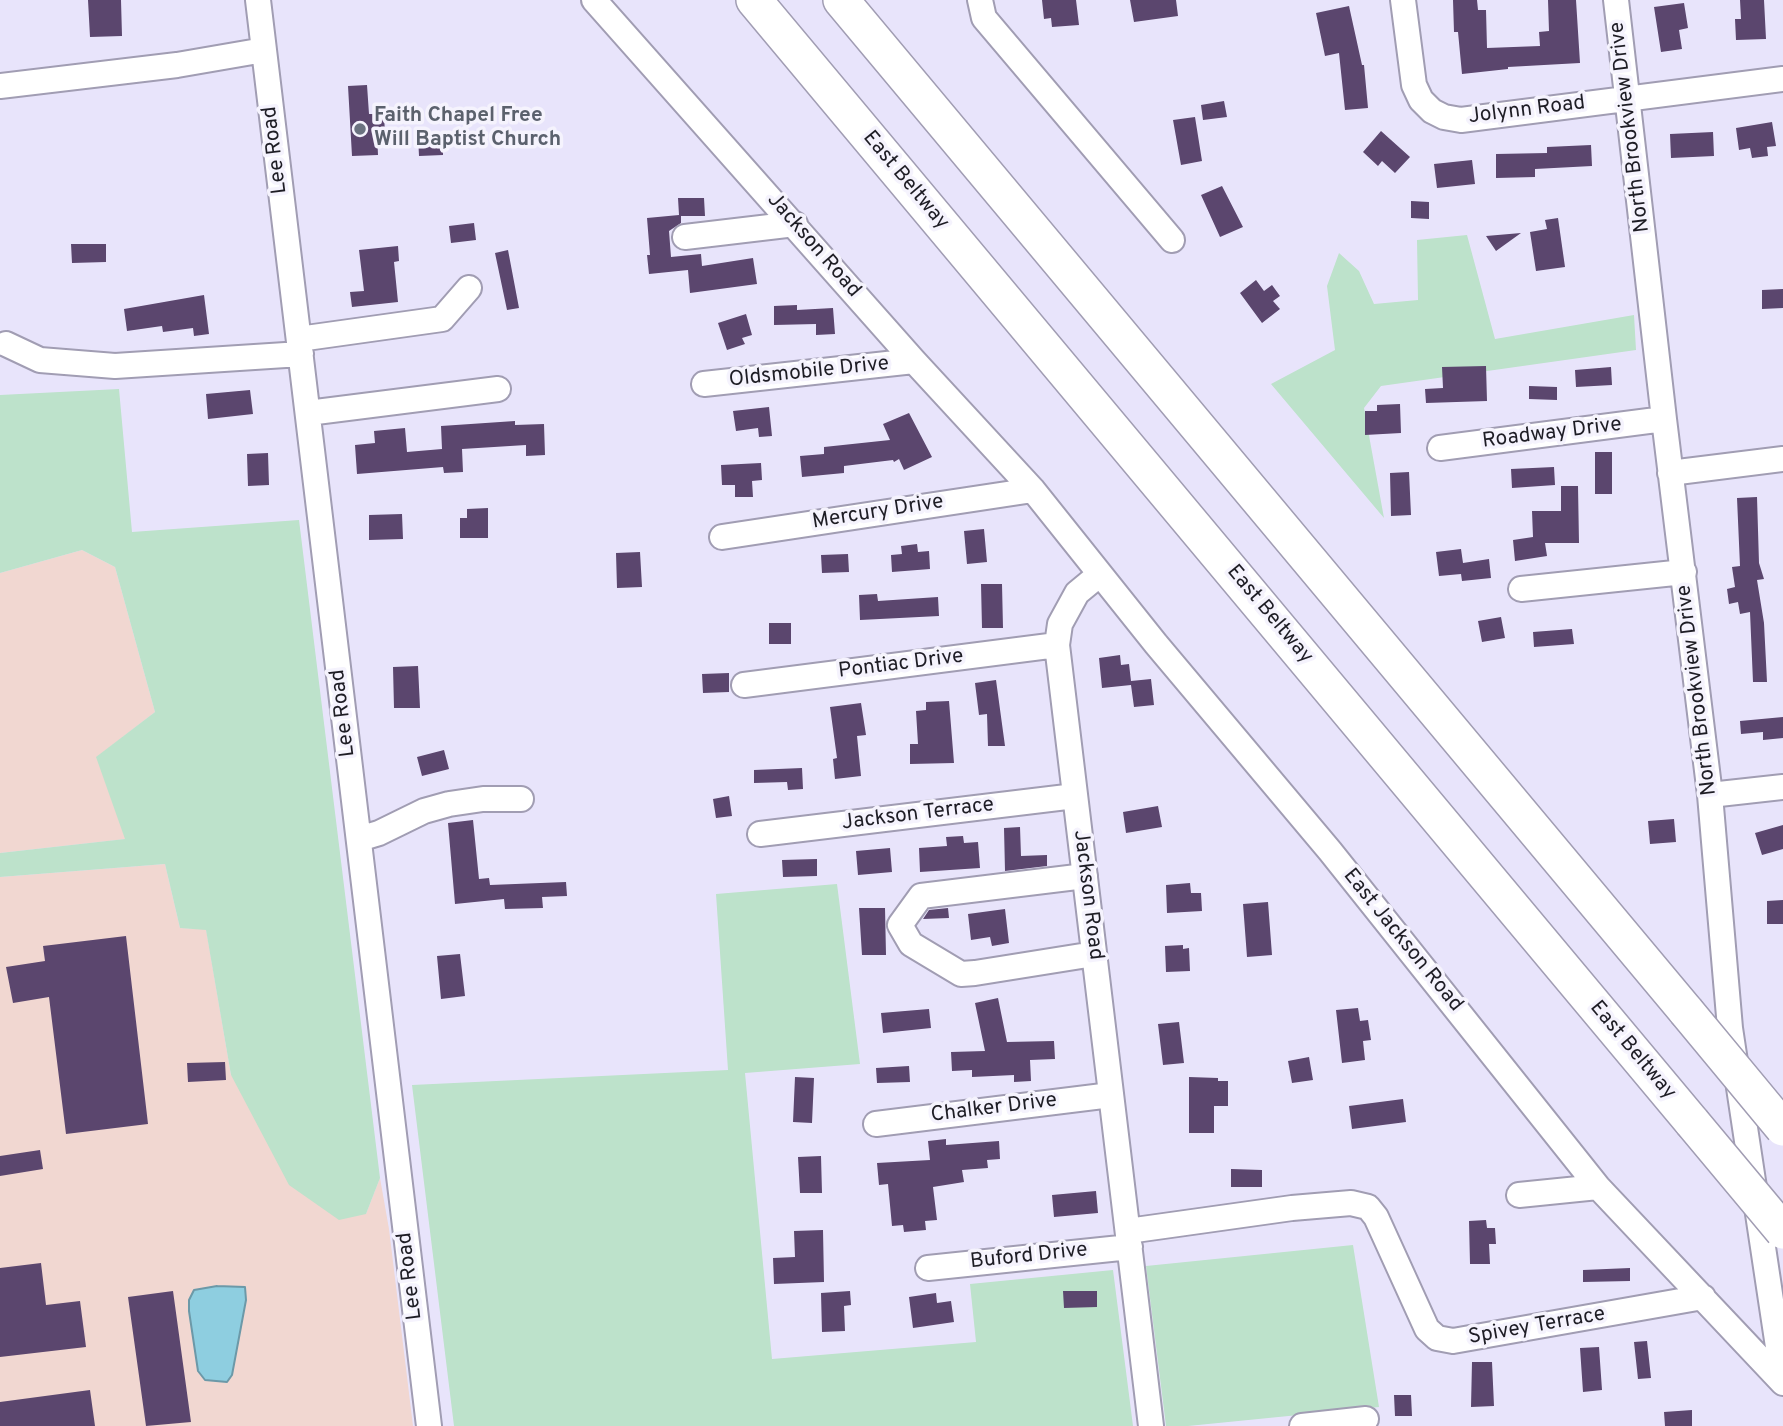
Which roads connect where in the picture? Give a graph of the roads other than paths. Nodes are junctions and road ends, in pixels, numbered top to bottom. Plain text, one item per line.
1 (258, 0) edge
2 (594, 0) edge
3 (754, 0) edge
4 (841, 0) edge
5 (980, 0) edge
6 (1403, 0) edge
7 (1616, 0) edge
8 (264, 50) junction
9 (1783, 79) edge
10 (0, 86) edge
11 (1628, 98) junction
12 (795, 224) junction
13 (685, 237) dead end
14 (1172, 240) dead end
15 (470, 288) dead end
16 (6, 344) dead end
17 (300, 346) junction
18 (915, 361) junction
19 (704, 384) dead end
20 (498, 388) dead end
21 (308, 413) junction
22 (1664, 419) junction
23 (1440, 449) dead end
24 (1783, 459) edge
25 (1670, 472) junction
26 (1033, 490) junction
27 (722, 537) dead end
28 (1684, 572) junction
29 (1100, 574) junction
30 (1521, 589) dead end
31 (1057, 645) junction
32 (744, 685) dead end
33 (1783, 787) edge
34 (1710, 795) junction
35 (1075, 796) junction
36 (521, 799) dead end
37 (760, 834) dead end
38 (359, 839) junction
39 (1085, 876) junction
40 (1094, 954) junction
41 (1111, 1095) junction
42 (876, 1124) dead end
43 (1783, 1128) edge
44 (1598, 1187) junction
45 (1518, 1195) dead end
46 (1783, 1231) edge
47 (1129, 1239) junction
48 (928, 1268) dead end
49 (1703, 1297) junction
50 (1783, 1381) edge
51 (1366, 1419) dead end
52 (429, 1426) edge
53 (1151, 1426) edge
54 (1302, 1426) edge

1 - 8 street, Lee Road
2 - 12 street, Jackson Road
3 - 46 highway, East Beltway, bridge
4 - 43 highway, bridge
5 - 14 street
6 - 11 street, Jolynn Road
7 - 11 street, North Brookview Drive
8 - 10 street
8 - 17 street, Lee Road
9 - 11 street, Jolynn Road
11 - 22 street, North Brookview Drive
12 - 13 street
12 - 18 street, Jackson Road
15 - 17 street
16 - 17 street
17 - 21 street, Lee Road
18 - 19 street, Oldsmobile Drive
18 - 26 street, Jackson Road
20 - 21 street
21 - 38 street, Lee Road
22 - 23 street, Roadway Drive
22 - 25 street, North Brookview Drive
24 - 25 street
25 - 28 street, North Brookview Drive
26 - 27 street, Mercury Drive
26 - 29 street, East Jackson Road
28 - 30 street
28 - 34 street, North Brookview Drive
29 - 31 street, Jackson Road
29 - 44 street, East Jackson Road
31 - 32 street, Pontiac Drive
31 - 35 street, Jackson Road
33 - 34 street
34 - 50 street, North Brookview Drive
35 - 37 street, Jackson Terrace
35 - 39 street, Jackson Road
36 - 38 street
38 - 52 street, Lee Road
39 - 40 street, Jackson Road
39 - 40 street
40 - 41 street, Jackson Road
41 - 42 street, Chalker Drive
41 - 47 street, Jackson Road
44 - 45 street
44 - 49 street, East Jackson Road
47 - 48 street, Buford Drive
47 - 49 street, Spivey Terrace
47 - 53 street, Jackson Road
49 - 50 street, East Jackson Road
51 - 54 street

